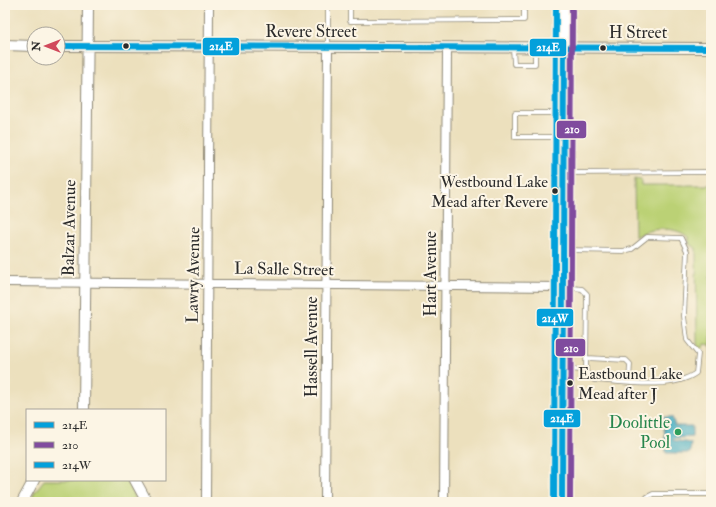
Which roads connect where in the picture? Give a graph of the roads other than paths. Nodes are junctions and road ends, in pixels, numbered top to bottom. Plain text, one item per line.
1 (88, 5) edge
2 (209, 5) edge
3 (328, 5) edge
4 (350, 5) edge
5 (524, 5) edge
6 (564, 5) edge
7 (5, 45) edge
8 (26, 46) edge
9 (66, 46) edge
10 (87, 46) junction
11 (210, 47) junction
12 (328, 47) junction
13 (447, 47) junction
14 (513, 47) junction
15 (535, 48) junction
16 (564, 48) junction
17 (711, 48) edge
18 (564, 113) junction
19 (564, 137) junction
20 (711, 172) edge
21 (564, 173) junction
22 (563, 250) junction
23 (5, 282) edge
24 (84, 282) junction
25 (208, 284) junction
26 (326, 285) junction
27 (445, 286) junction
28 (563, 287) junction
29 (587, 358) junction
30 (563, 369) junction
31 (586, 372) junction
32 (630, 382) junction
33 (84, 409) edge
34 (33, 481) edge
35 (136, 481) edge
36 (711, 494) edge
37 (22, 502) edge
38 (147, 502) edge
39 (206, 502) edge
40 (325, 502) edge
41 (444, 502) edge
42 (562, 502) edge
43 (646, 502) edge

1 - 10 street, Balzar Avenue
2 - 11 street, Lawry Avenue
3 - 12 lane
4 - 5 lane
6 - 16 main road
7 - 8 street
9 - 10 street, Revere Street
10 - 11 street, Revere Street
10 - 24 street, Balzar Avenue
11 - 12 street, Revere Street
11 - 25 street, Lawry Avenue
12 - 13 street, Revere Street
12 - 26 street, Hassell Avenue
13 - 14 street, Revere Street
13 - 27 street, Hart Avenue
14 - 15 street, Revere Street
14 - 15 lane
15 - 16 street, Revere Street
16 - 17 street, H Street
16 - 18 main road
18 - 19 main road
18 - 19 lane
19 - 21 main road
20 - 21 lane
21 - 22 main road
22 - 28 main road
22 - 32 lane
23 - 24 street, La Salle Street
24 - 25 street, La Salle Street
24 - 33 street, Balzar Avenue
25 - 26 street, La Salle Street
25 - 39 street, Lawry Avenue
26 - 27 street, La Salle Street
26 - 40 street, Hassell Avenue
27 - 28 street, La Salle Street
27 - 41 street, Hart Avenue
28 - 29 lane
28 - 30 main road
29 - 31 lane
29 - 32 lane
30 - 31 lane
30 - 42 main road
31 - 32 lane
34 - 37 street
35 - 38 street
36 - 43 lane

